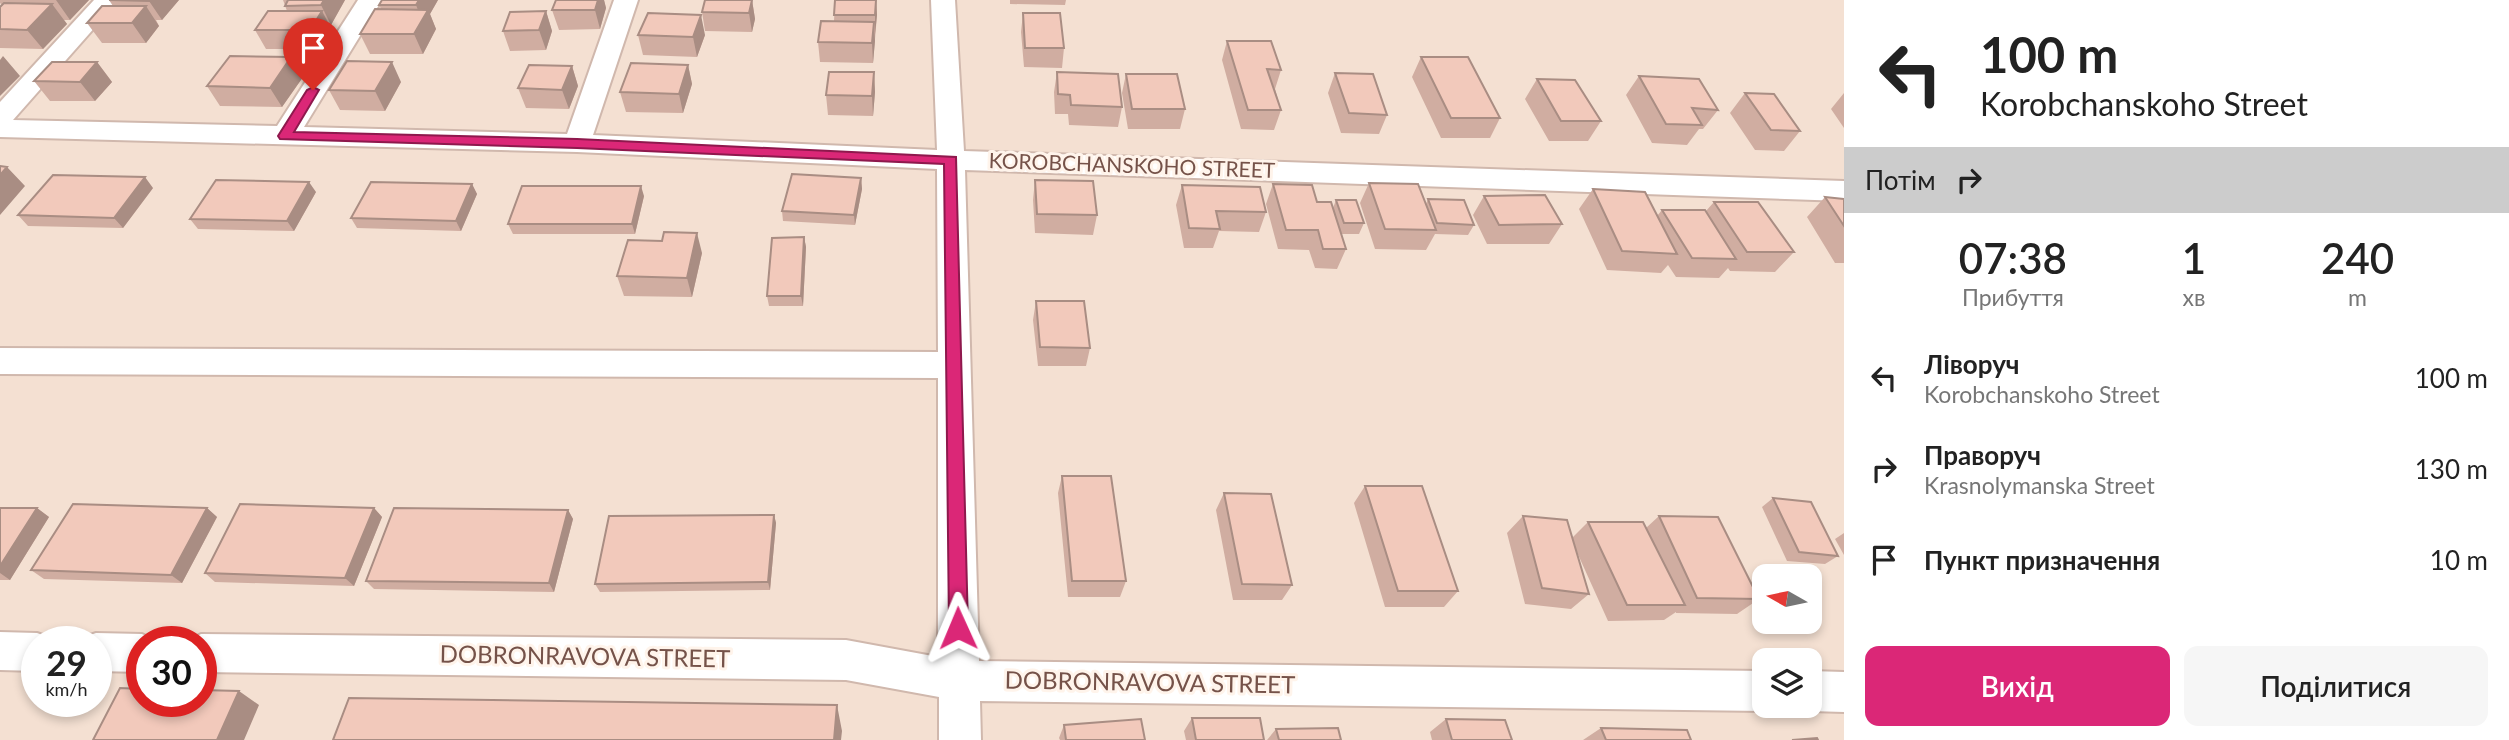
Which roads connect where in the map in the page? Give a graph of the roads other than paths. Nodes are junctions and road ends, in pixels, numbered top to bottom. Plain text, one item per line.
1 (107, 0) edge
2 (370, 0) edge
3 (626, 0) edge
4 (943, 0) edge
5 (0, 118) edge
6 (0, 128) edge
7 (285, 136) junction
8 (577, 143) junction
9 (951, 160) junction
10 (1844, 191) edge
11 (0, 361) edge
12 (954, 365) junction
13 (0, 651) edge
14 (21, 652) edge
15 (217, 653) edge
16 (959, 681) junction
17 (1752, 691) edge
18 (1822, 691) edge
19 (1844, 692) edge
20 (960, 740) edge

1 - 5 street
2 - 7 street
3 - 8 street
4 - 9 street
6 - 7 street, KOROBCHANSKOHO STREET
7 - 8 street, KOROBCHANSKOHO STREET
8 - 9 street, KOROBCHANSKOHO STREET
9 - 10 street, KOROBCHANSKOHO STREET
9 - 12 street
11 - 12 street
12 - 16 street
13 - 14 street
15 - 16 street, DOBRONRAVOVA STREET
16 - 17 street, DOBRONRAVOVA STREET
16 - 20 street
18 - 19 street

